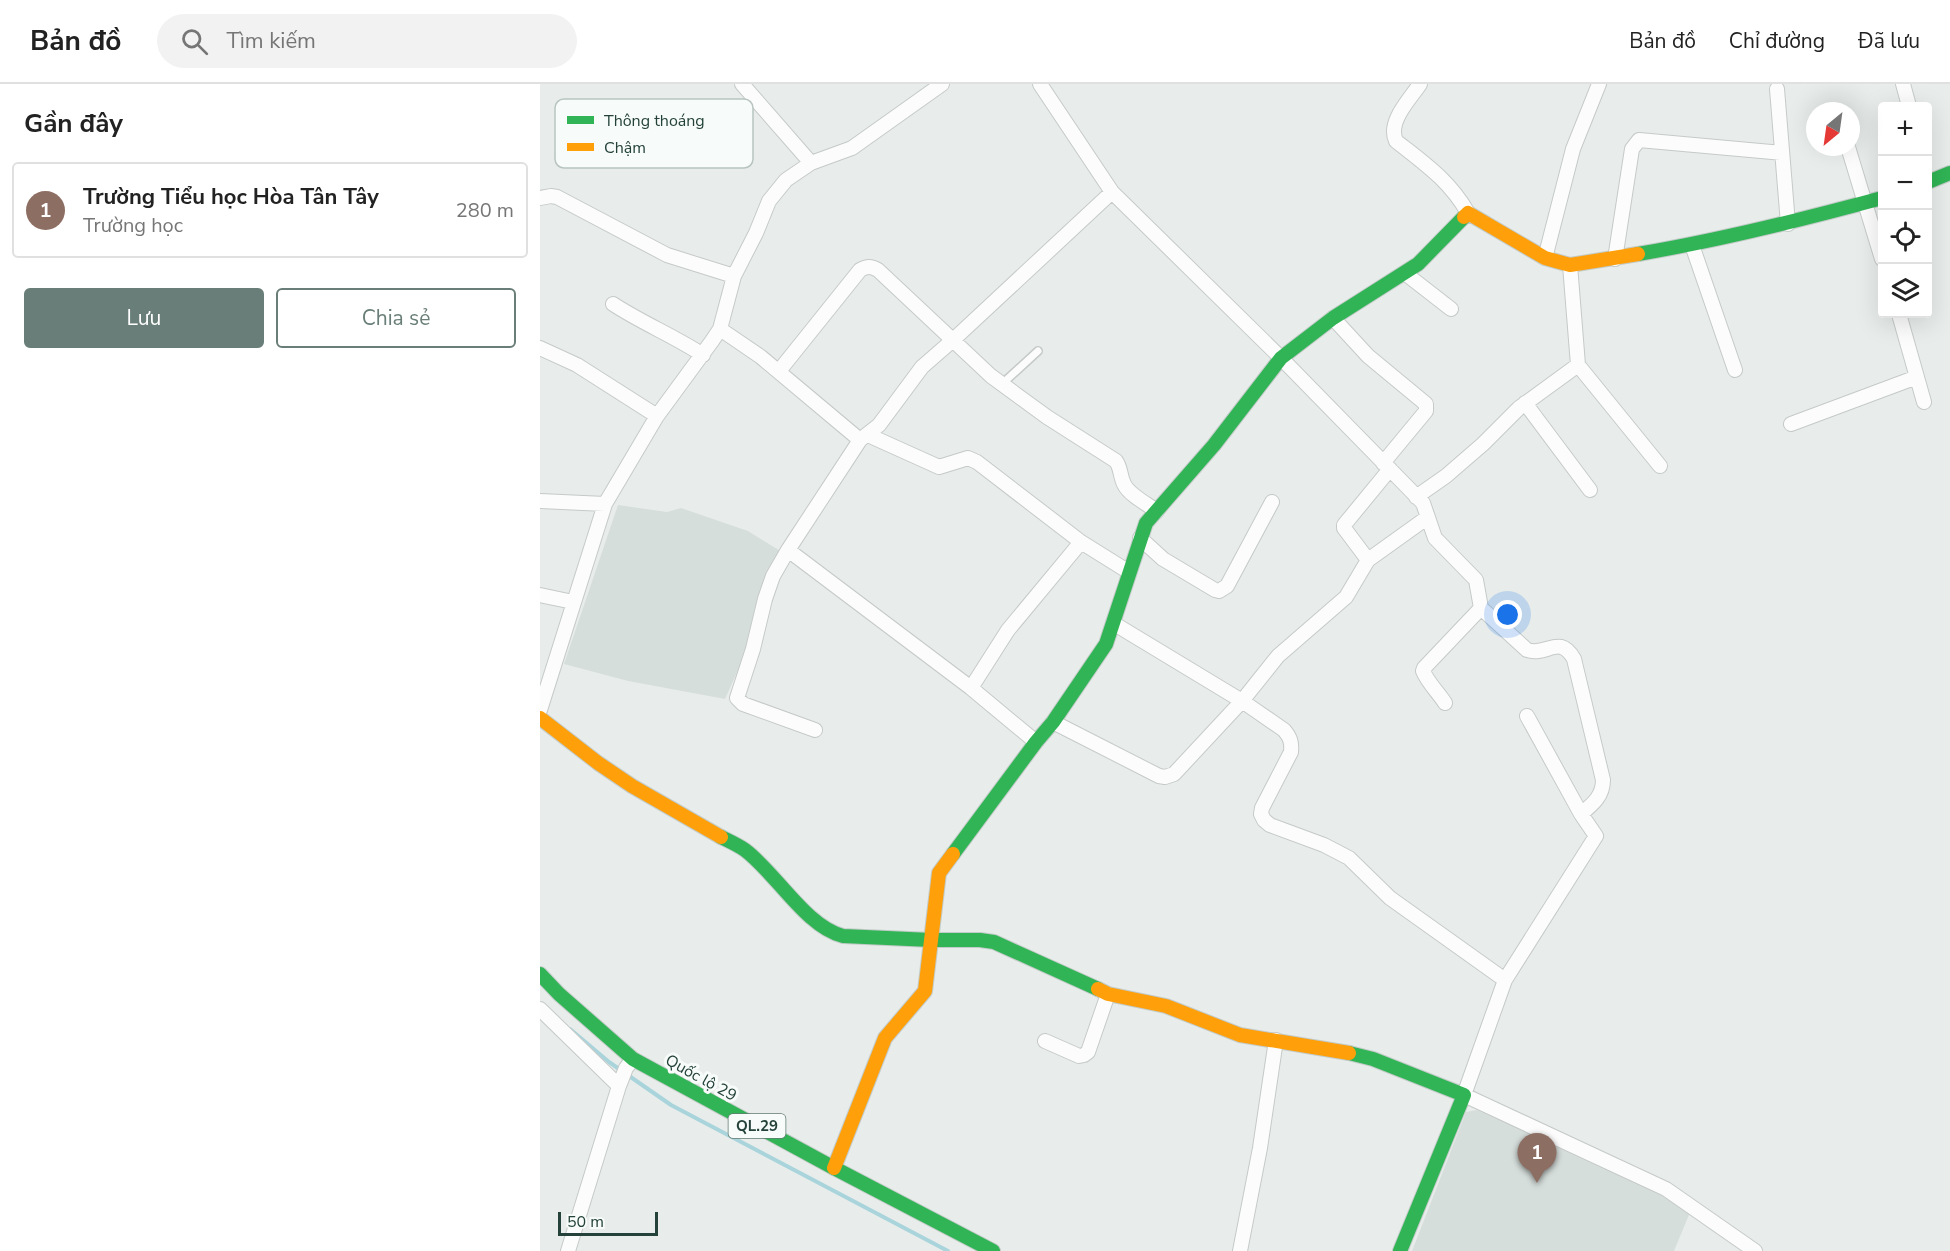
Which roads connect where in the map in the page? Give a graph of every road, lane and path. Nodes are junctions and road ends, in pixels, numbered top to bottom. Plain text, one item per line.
1 (742, 84) edge
2 (942, 84) edge
3 (1040, 84) edge
4 (1420, 84) edge
5 (1599, 84) edge
6 (1903, 84) edge
7 (1777, 89) dead end
8 (1908, 102) edge
9 (1782, 153) junction
10 (1851, 156) edge
11 (810, 163) junction
12 (1950, 172) edge
13 (1932, 179) edge
14 (1112, 192) junction
15 (540, 198) edge
16 (1878, 200) edge
17 (1866, 204) junction
18 (1468, 213) junction
19 (1788, 224) junction
20 (1878, 244) edge
21 (1692, 245) junction
22 (1545, 258) junction
23 (1615, 259) junction
24 (1570, 265) junction
25 (1406, 274) junction
26 (734, 276) junction
27 (613, 304) dead end
28 (1451, 309) dead end
29 (1333, 318) junction
30 (1900, 318) edge
31 (720, 329) junction
32 (954, 340) junction
33 (540, 348) edge
34 (1038, 351) dead end
35 (703, 355) junction
36 (1281, 358) junction
37 (1578, 364) junction
38 (1736, 370) dead end
39 (779, 371) junction
40 (1917, 377) junction
41 (1002, 384) junction
42 (1924, 402) dead end
43 (1525, 403) junction
44 (657, 416) junction
45 (1791, 424) dead end
46 (864, 437) junction
47 (1387, 466) junction
48 (1660, 466) dead end
49 (1590, 490) dead end
50 (1416, 497) junction
51 (540, 501) edge
52 (1272, 502) dead end
53 (605, 504) junction
54 (1157, 512) junction
55 (1428, 517) junction
56 (1140, 538) junction
57 (1081, 542) junction
58 (788, 550) junction
59 (1368, 560) junction
60 (1129, 572) junction
61 (540, 595) edge
62 (573, 602) junction
63 (1481, 608) junction
64 (1113, 623) junction
65 (971, 688) junction
66 (1242, 701) junction
67 (1445, 703) dead end
68 (540, 710) edge
69 (1527, 716) dead end
70 (540, 718) edge
71 (1053, 722) junction
72 (815, 730) dead end
73 (1036, 742) junction
74 (1581, 814) junction
75 (931, 940) junction
76 (540, 974) edge
77 (1505, 980) junction
78 (1108, 994) junction
79 (540, 1009) edge
80 (1045, 1041) dead end
81 (1276, 1041) junction
82 (630, 1064) junction
83 (619, 1086) junction
84 (1464, 1095) junction
85 (834, 1168) junction
86 (568, 1251) edge
87 (993, 1251) edge
88 (1240, 1251) edge
89 (1400, 1251) edge
90 (1755, 1251) edge

1 - 11 street
2 - 11 street
3 - 14 street
4 - 18 street
5 - 22 street
6 - 8 street
7 - 9 street
9 - 19 street
9 - 23 street
10 - 17 street
11 - 26 street
12 - 13 main road
14 - 32 street
14 - 36 street
15 - 26 street
16 - 17 main road
17 - 19 main road
17 - 20 street
18 - 22 main road
18 - 25 main road
19 - 21 main road
21 - 23 main road
21 - 38 street
22 - 24 main road
23 - 24 main road
24 - 37 street
25 - 28 street
25 - 29 main road
26 - 31 street
27 - 35 street
29 - 36 main road
29 - 47 street
30 - 40 street
31 - 35 street
31 - 39 street
32 - 39 street
32 - 41 street
32 - 46 street
33 - 44 street
34 - 41 lane
35 - 44 street
36 - 47 street
36 - 54 main road
37 - 43 street
37 - 48 street
39 - 46 street
40 - 42 street
40 - 45 street
41 - 54 street
43 - 49 street
43 - 50 street
44 - 53 street
46 - 57 street
46 - 58 street
47 - 50 street
47 - 59 street
50 - 55 street
51 - 53 street
52 - 56 street
53 - 62 street
54 - 56 main road
55 - 59 street
55 - 63 street
56 - 60 main road
57 - 60 street
57 - 65 street
58 - 65 street
58 - 72 street
59 - 66 street
60 - 64 main road
61 - 62 street
62 - 68 street
63 - 67 street
63 - 74 street
64 - 66 street
64 - 71 main road
65 - 73 street
66 - 71 street
66 - 77 street
69 - 74 street
70 - 75 main road
71 - 73 main road
73 - 75 main road
74 - 77 street
75 - 78 main road
75 - 85 main road
76 - 82 main road, Quốc lộ 29 / QL.29
77 - 84 street
78 - 80 street
78 - 81 main road
79 - 83 street
81 - 84 main road
81 - 88 street
82 - 83 street
82 - 85 main road, Quốc lộ 29 / QL.29
83 - 86 street
84 - 89 main road
84 - 90 street
85 - 87 main road, Quốc lộ 29 / QL.29

